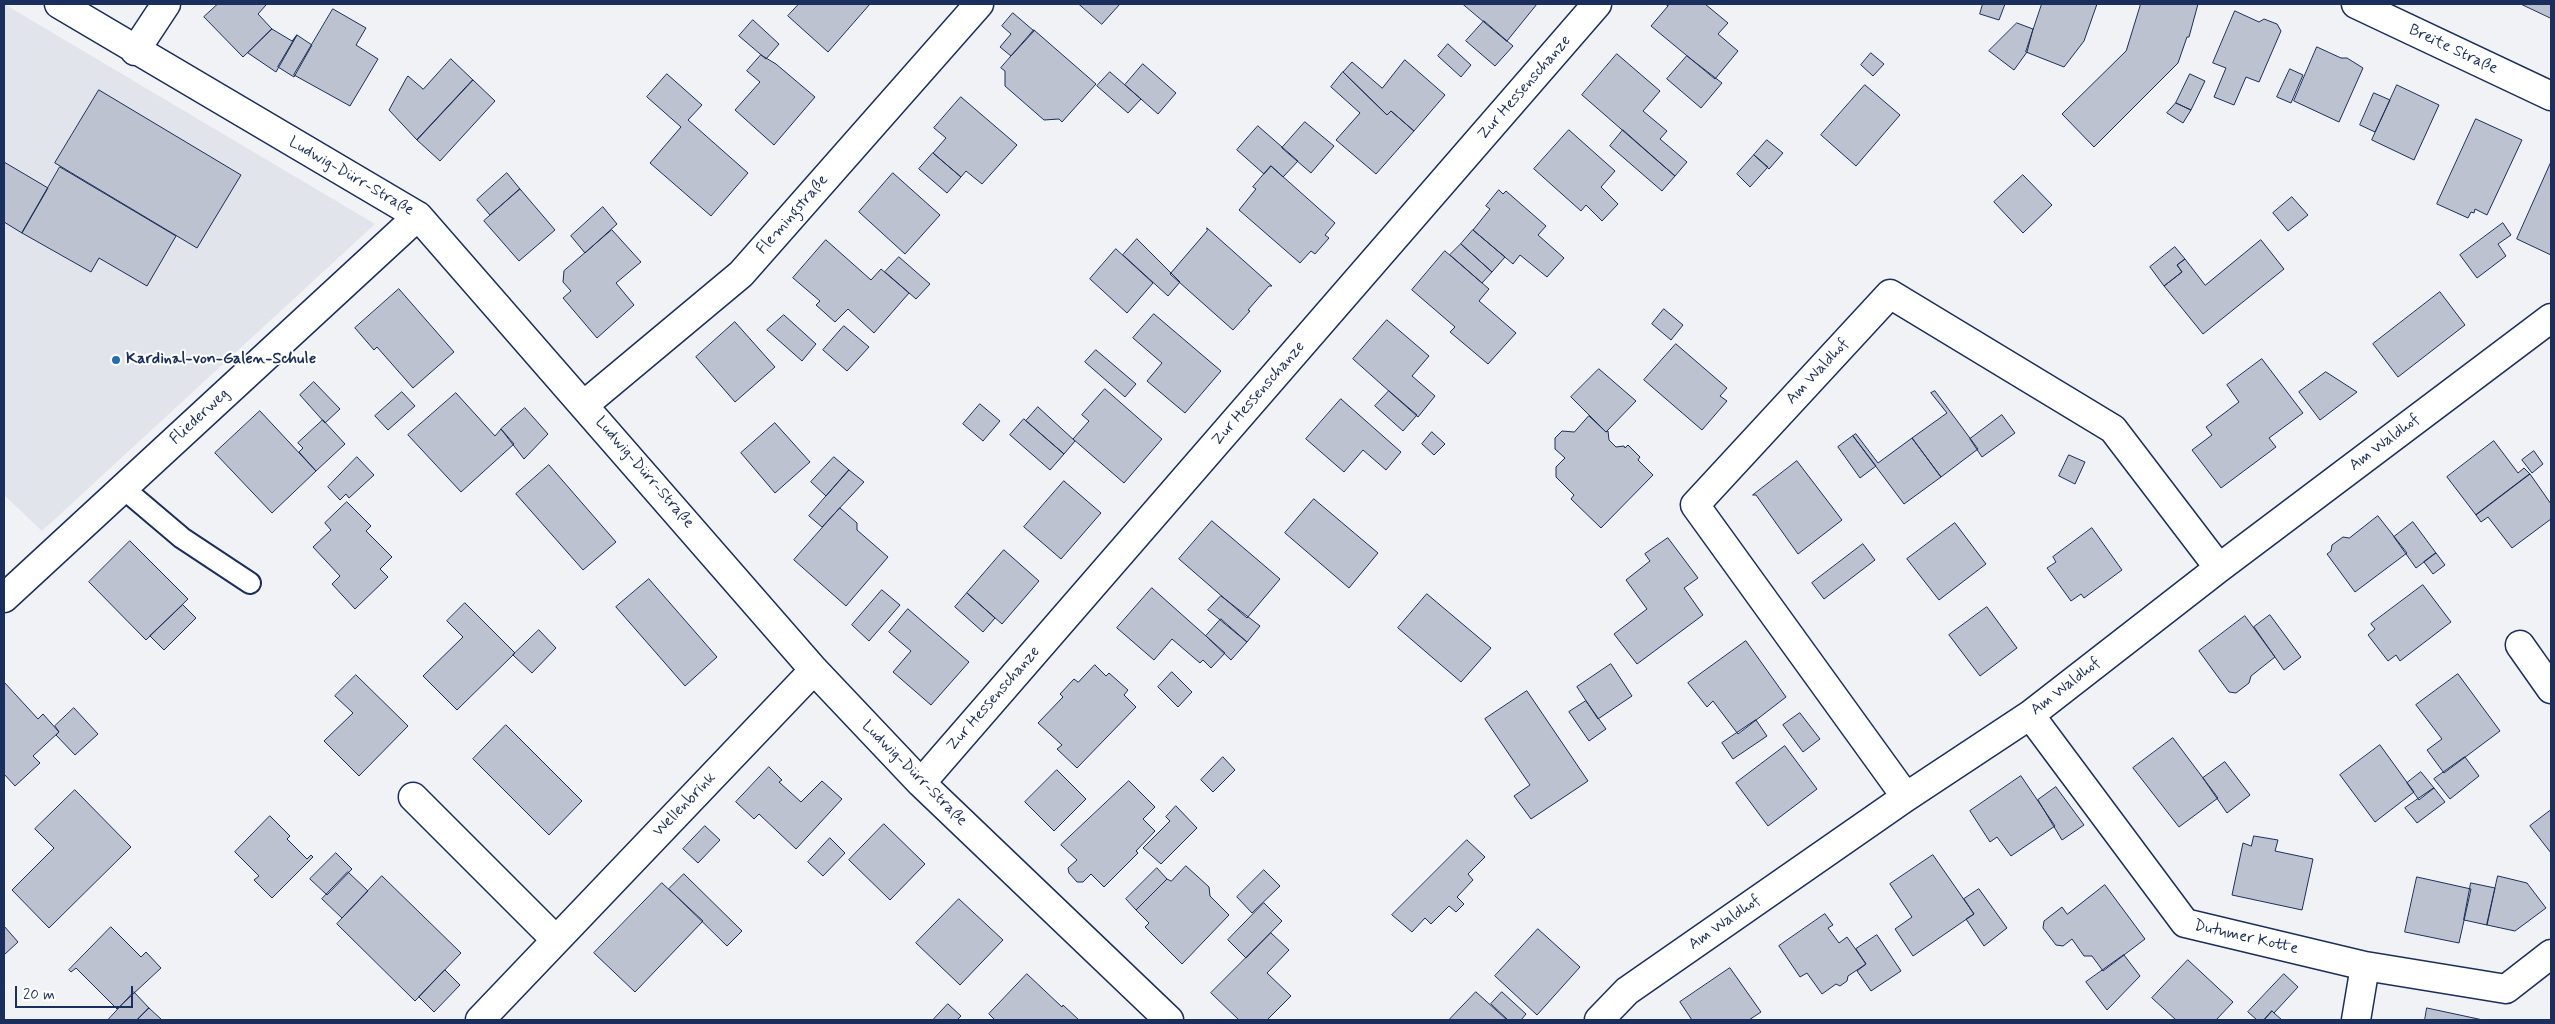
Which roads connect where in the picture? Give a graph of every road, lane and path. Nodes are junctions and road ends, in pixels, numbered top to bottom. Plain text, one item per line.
1 (59, 4) edge
2 (166, 4) edge
3 (979, 4) edge
4 (1597, 4) edge
5 (2356, 4) edge
6 (135, 51) junction
7 (2551, 96) edge
8 (418, 216) junction
9 (2551, 318) edge
10 (584, 405) junction
11 (123, 488) junction
12 (2219, 568) junction
13 (250, 582) dead end
14 (4, 598) edge
15 (2520, 645) dead end
16 (814, 670) junction
17 (2551, 689) edge
18 (2030, 715) junction
19 (921, 784) junction
20 (1906, 797) junction
21 (413, 798) dead end
22 (556, 940) junction
23 (2551, 954) edge
24 (2365, 966) junction
25 (480, 1020) edge
26 (1169, 1020) edge
27 (1599, 1020) edge
28 (2356, 1020) edge

1 - 6 street, Ludwig-Dürr-Straße
2 - 6 street
3 - 10 street, Flemingstraße
4 - 19 street, Zur Hessenschanze
5 - 7 street, Breite Straße
6 - 8 street, Ludwig-Dürr-Straße
8 - 10 street, Ludwig-Dürr-Straße
8 - 11 street, Fliederweg
9 - 12 street, Am Waldhof
10 - 16 street, Ludwig-Dürr-Straße
11 - 13 lane
11 - 14 street, Fliederweg
12 - 18 street, Am Waldhof
12 - 20 street, Am Waldhof
15 - 17 street
16 - 19 street, Ludwig-Dürr-Straße
16 - 22 street, Wellenbrink
18 - 20 street, Am Waldhof
18 - 24 street, Dutumer Kotte
19 - 26 street, Ludwig-Dürr-Straße
20 - 27 street, Am Waldhof
21 - 22 street
22 - 25 street, Wellenbrink
23 - 24 street, Dutumer Kotte
24 - 28 street

